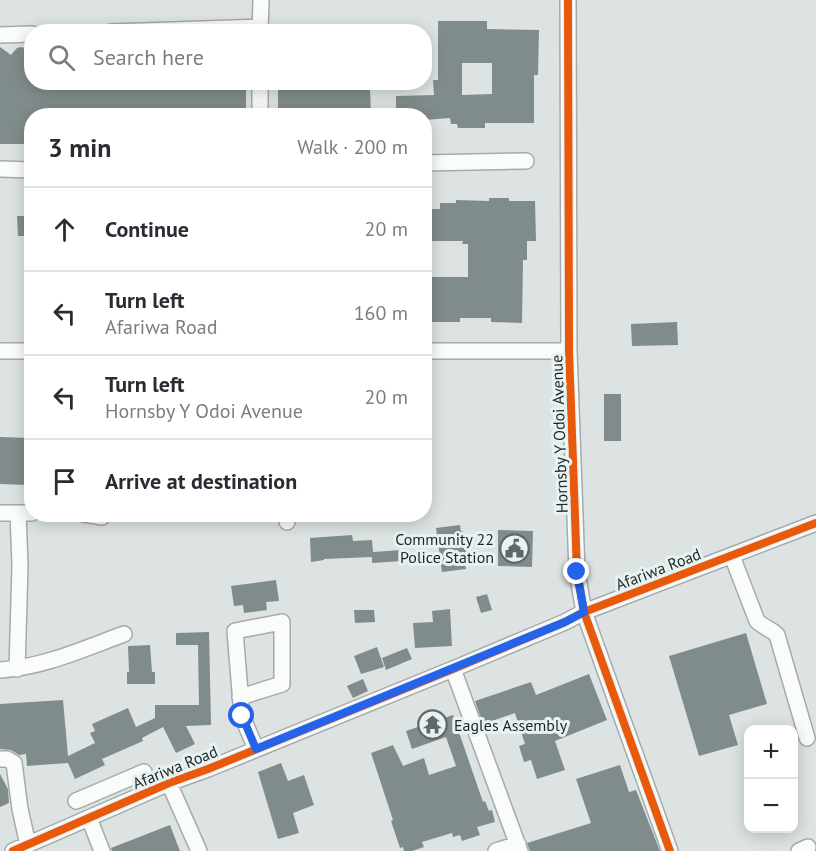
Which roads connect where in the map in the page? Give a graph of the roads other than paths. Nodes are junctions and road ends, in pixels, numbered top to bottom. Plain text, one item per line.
1 (261, 0) edge
2 (568, 0) edge
3 (260, 24) edge
4 (0, 34) edge
5 (24, 34) edge
6 (260, 90) edge
7 (260, 108) edge
8 (526, 161) dead end
9 (432, 163) edge
10 (0, 169) edge
11 (24, 170) edge
12 (0, 351) edge
13 (24, 351) edge
14 (432, 351) edge
15 (569, 351) junction
16 (0, 513) edge
17 (24, 513) edge
18 (24, 522) edge
19 (816, 524) edge
20 (732, 556) junction
21 (584, 612) junction
22 (124, 634) dead end
23 (16, 669) junction
24 (453, 669) junction
25 (0, 670) edge
26 (240, 697) junction
27 (807, 738) dead end
28 (256, 749) junction
29 (0, 759) edge
30 (169, 783) junction
31 (96, 792) junction
32 (142, 795) junction
33 (76, 801) dead end
34 (105, 811) junction
35 (89, 818) junction
36 (28, 844) junction
37 (519, 848) edge
38 (13, 851) edge
39 (102, 851) edge
40 (199, 851) edge
41 (496, 851) edge
42 (670, 851) edge

1 - 3 street
2 - 15 street, Hornsby Y Odoi Avenue
4 - 5 street
6 - 7 street
8 - 9 street
10 - 11 street
12 - 13 street
14 - 15 street
15 - 21 street, Hornsby Y Odoi Avenue
16 - 17 street
18 - 23 street
19 - 20 street, Afariwa Road
20 - 21 street, Afariwa Road
20 - 27 street
21 - 24 street, Afariwa Road
21 - 42 street, Hornsby Y Odoi Avenue
22 - 23 street
23 - 25 street
24 - 28 street, Afariwa Road
24 - 37 street
26 - 26 street
26 - 28 street
28 - 30 street, Afariwa Road
29 - 36 street
30 - 32 street, Afariwa Road
30 - 40 street
31 - 32 street
31 - 33 street
31 - 34 street
32 - 34 street, Afariwa Road
34 - 35 street, Afariwa Road
35 - 36 street, Afariwa Road
35 - 39 street
36 - 38 street, Afariwa Road
37 - 41 street

